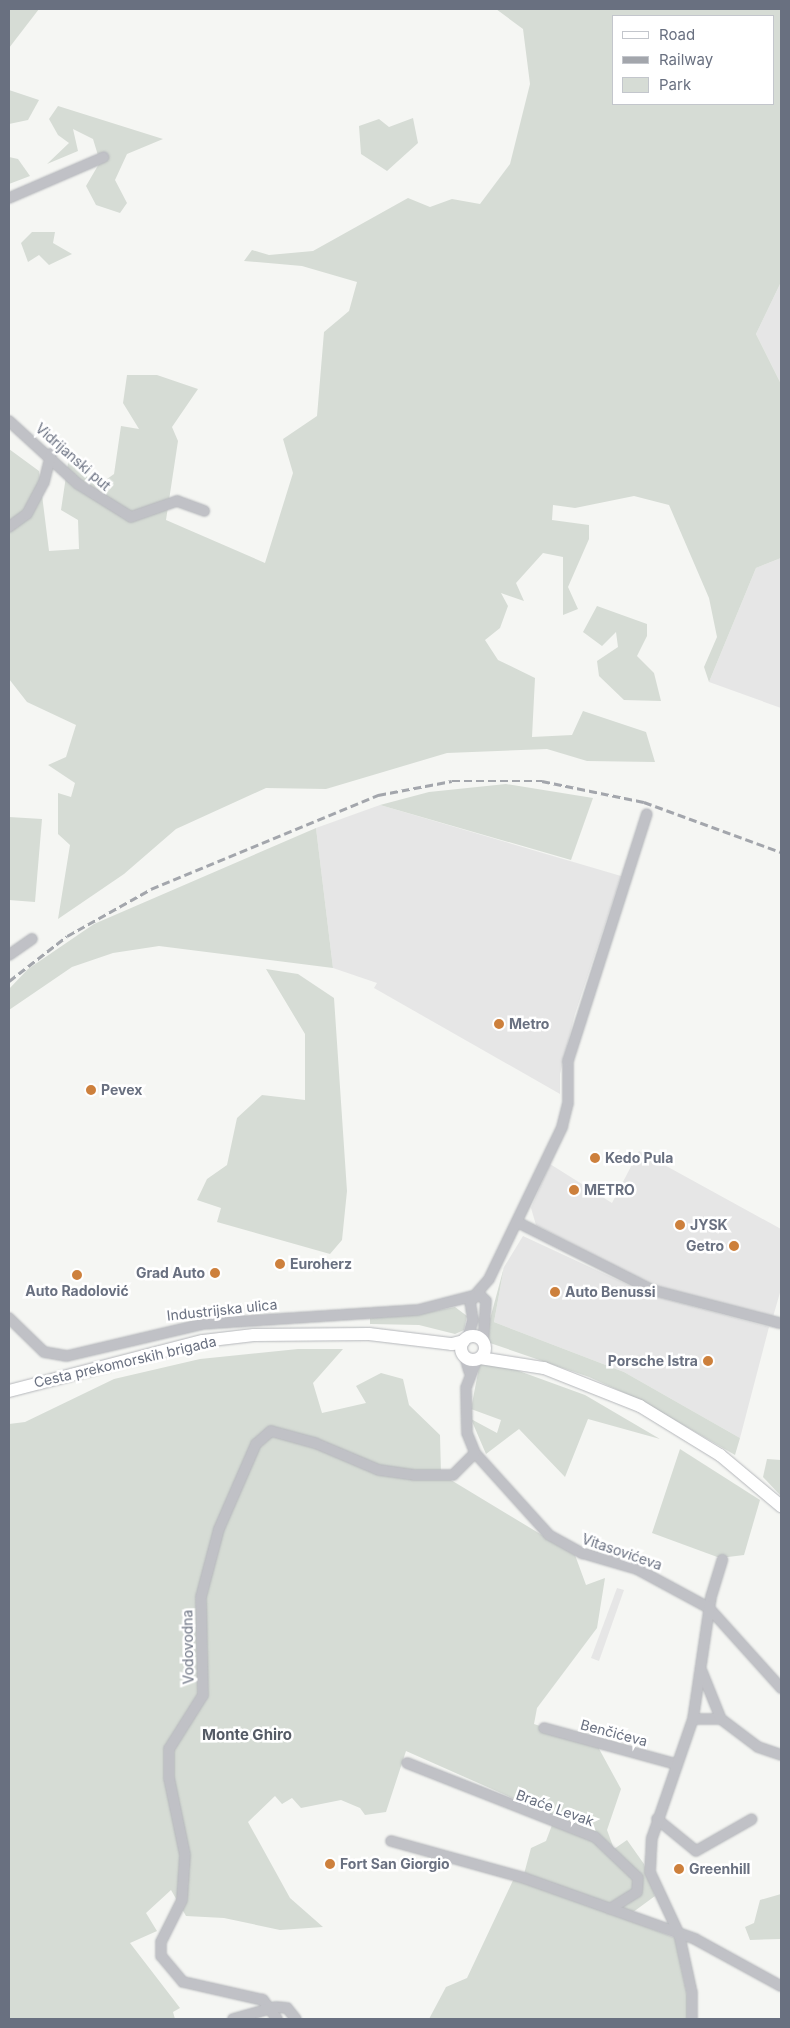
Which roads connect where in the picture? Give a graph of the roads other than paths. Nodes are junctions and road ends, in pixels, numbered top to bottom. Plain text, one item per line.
1 (104, 157) dead end
2 (9, 198) edge
3 (9, 421) edge
4 (51, 454) junction
5 (204, 511) dead end
6 (9, 527) edge
7 (647, 814) dead end
8 (32, 939) dead end
9 (9, 955) edge
10 (518, 1222) junction
11 (489, 1279) junction
12 (473, 1299) junction
13 (486, 1301) junction
14 (9, 1318) edge
15 (780, 1323) edge
16 (484, 1342) junction
17 (467, 1350) junction
18 (516, 1360) junction
19 (9, 1390) edge
20 (476, 1453) junction
21 (781, 1506) edge
22 (722, 1560) dead end
23 (709, 1608) junction
24 (701, 1672) junction
25 (781, 1688) edge
26 (693, 1719) junction
27 (721, 1719) junction
28 (544, 1728) dead end
29 (781, 1755) edge
30 (407, 1763) dead end
31 (676, 1764) junction
32 (657, 1819) junction
33 (752, 1819) dead end
34 (391, 1840) dead end
35 (650, 1872) junction
36 (638, 1878) junction
37 (610, 1909) junction
38 (679, 1934) junction
39 (781, 1986) edge
40 (271, 2008) junction
41 (233, 2019) edge
42 (277, 2019) edge
43 (296, 2019) edge
44 (692, 2019) edge

1 - 2 street
3 - 4 street, Vidrijanski put
4 - 5 street, Vidrijanski put
4 - 6 street
7 - 10 street
8 - 9 street
10 - 11 street
10 - 15 street
11 - 12 street
11 - 13 street
12 - 13 street
12 - 14 street, Industrijska ulica
12 - 17 street
13 - 16 street
16 - 17 main road
16 - 17 main road, Cesta prekomorskih brigada
16 - 18 main road, Cesta prekomorskih brigada
17 - 18 main road, Cesta prekomorskih brigada
17 - 19 main road, Cesta prekomorskih brigada
17 - 20 street, Vitasovićeva
18 - 21 main road, Cesta prekomorskih brigada
20 - 23 street, Vitasovićeva
20 - 40 street, Vodovodna
22 - 23 street
23 - 24 street
23 - 25 street, Vitasovićeva
24 - 26 street
24 - 27 street
26 - 27 street
26 - 31 street
27 - 29 street
28 - 31 street, Benčićeva
30 - 36 street, Braće Levak
31 - 32 street
32 - 33 street
32 - 35 street
34 - 37 street
35 - 36 street
35 - 38 street
36 - 37 street
37 - 38 street
38 - 39 street
38 - 44 street
40 - 41 street
40 - 42 street
40 - 43 street

